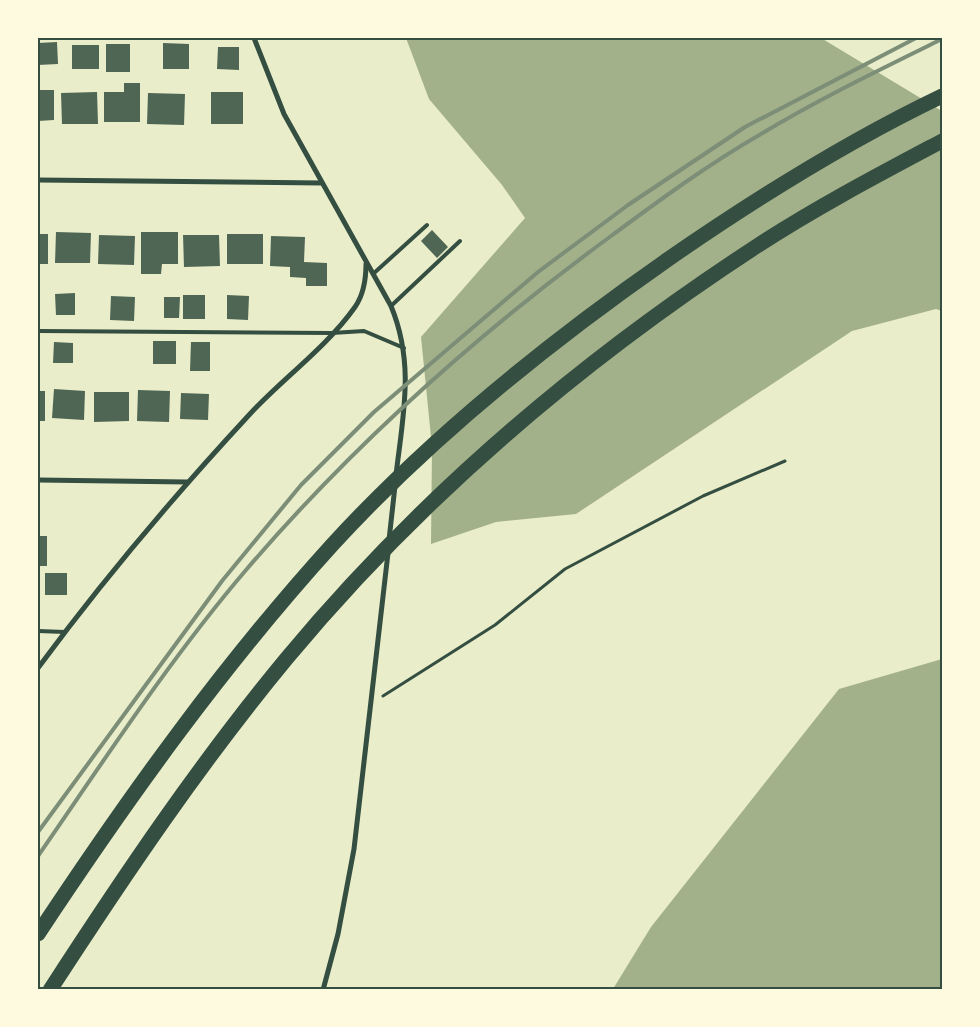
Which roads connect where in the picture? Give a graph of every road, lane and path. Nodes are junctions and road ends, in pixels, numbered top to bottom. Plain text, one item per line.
1 (254, 38) edge
2 (942, 96) edge
3 (942, 142) edge
4 (38, 180) edge
5 (322, 182) junction
6 (427, 225) dead end
7 (460, 240) dead end
8 (366, 262) junction
9 (373, 274) junction
10 (391, 306) junction
11 (38, 331) edge
12 (332, 333) junction
13 (404, 348) junction
14 (785, 461) dead end
15 (38, 480) edge
16 (187, 482) junction
17 (38, 631) edge
18 (65, 632) junction
19 (38, 668) edge
20 (370, 704) junction
21 (38, 934) edge
22 (50, 990) edge
23 (323, 990) edge

1 - 5 street
2 - 21 highway
3 - 22 highway
4 - 5 street
5 - 8 street
6 - 9 lane
7 - 10 lane
8 - 9 street
8 - 12 street
9 - 10 street
10 - 13 street
11 - 12 lane
12 - 13 lane
12 - 16 street
13 - 20 street
14 - 20 path
15 - 16 street
16 - 18 street
17 - 18 lane
18 - 19 street
20 - 23 street

